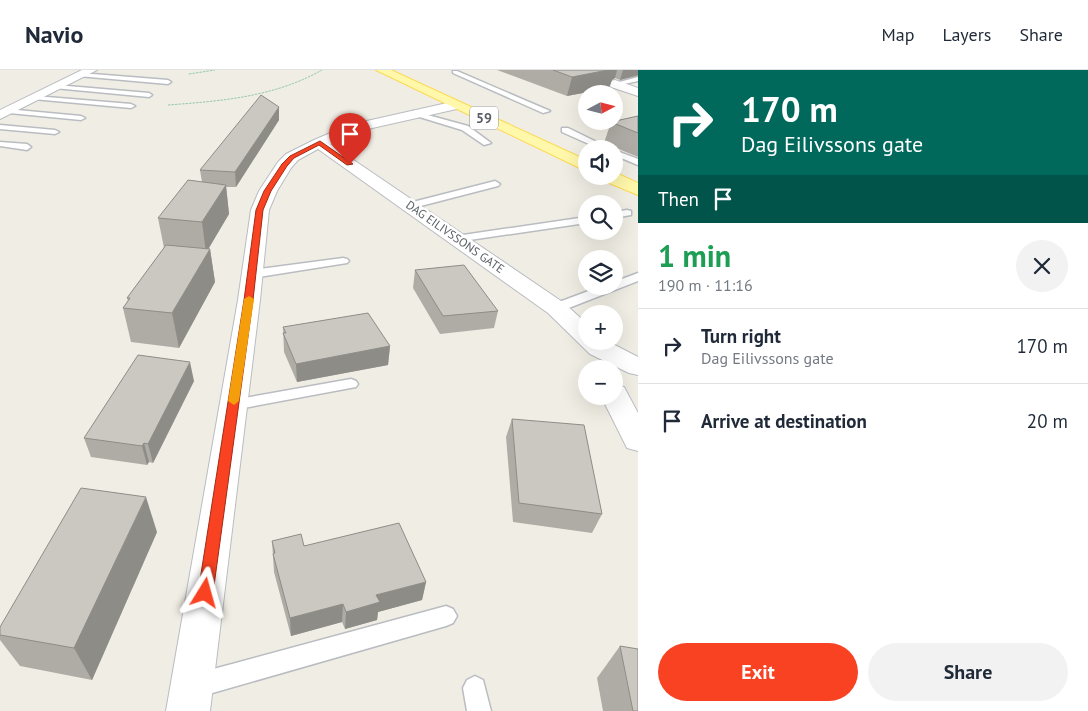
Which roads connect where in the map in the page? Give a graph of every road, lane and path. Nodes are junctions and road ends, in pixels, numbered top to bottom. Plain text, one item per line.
1 (322, 70) edge
2 (382, 70) edge
3 (86, 72) edge
4 (455, 72) dead end
5 (638, 79) edge
6 (168, 82) dead end
7 (615, 84) joint
8 (56, 87) junction
9 (638, 92) edge
10 (149, 95) dead end
11 (35, 98) junction
12 (456, 105) junction
13 (131, 106) joint
14 (546, 111) dead end
15 (4, 113) edge
16 (416, 113) junction
17 (81, 118) dead end
18 (0, 127) edge
19 (565, 130) dead end
20 (55, 132) dead end
21 (588, 140) edge
22 (320, 142) junction
23 (488, 143) dead end
24 (0, 144) edge
25 (27, 147) dead end
26 (623, 156) edge
27 (578, 162) edge
28 (638, 162) edge
29 (623, 183) edge
30 (495, 184) dead end
31 (638, 190) edge
32 (410, 206) junction
33 (627, 213) dead end
34 (623, 214) edge
35 (578, 221) edge
36 (456, 239) junction
37 (343, 261) dead end
38 (252, 274) junction
39 (638, 278) edge
40 (556, 308) junction
41 (578, 331) edge
42 (598, 350) edge
43 (636, 364) edge
44 (351, 384) dead end
45 (233, 405) junction
46 (620, 405) edge
47 (638, 440) edge
48 (446, 616) dead end
49 (475, 688) dead end
50 (190, 699) edge
51 (479, 711) edge

1 - 13 path
2 - 12 main road, 59
3 - 6 lane
3 - 8 street
4 - 14 lane
5 - 7 lane
7 - 9 street
8 - 10 lane
8 - 11 street
11 - 13 lane
11 - 15 street
12 - 16 street
12 - 27 main road, 59
15 - 17 lane
16 - 22 street
16 - 23 lane
18 - 20 lane
19 - 21 lane
22 - 32 street, DAG EILIVSSONS GATE
22 - 38 street
24 - 25 lane
26 - 28 lane
29 - 31 main road
30 - 32 lane
32 - 36 street, DAG EILIVSSONS GATE
33 - 34 lane
35 - 36 lane
36 - 40 street, DAG EILIVSSONS GATE
37 - 38 lane
38 - 45 street
39 - 40 lane
40 - 41 street, DAG EILIVSSONS GATE
42 - 43 street, DAG EILIVSSONS GATE
44 - 45 lane
45 - 50 street
46 - 47 street
48 - 50 lane
49 - 51 lane

